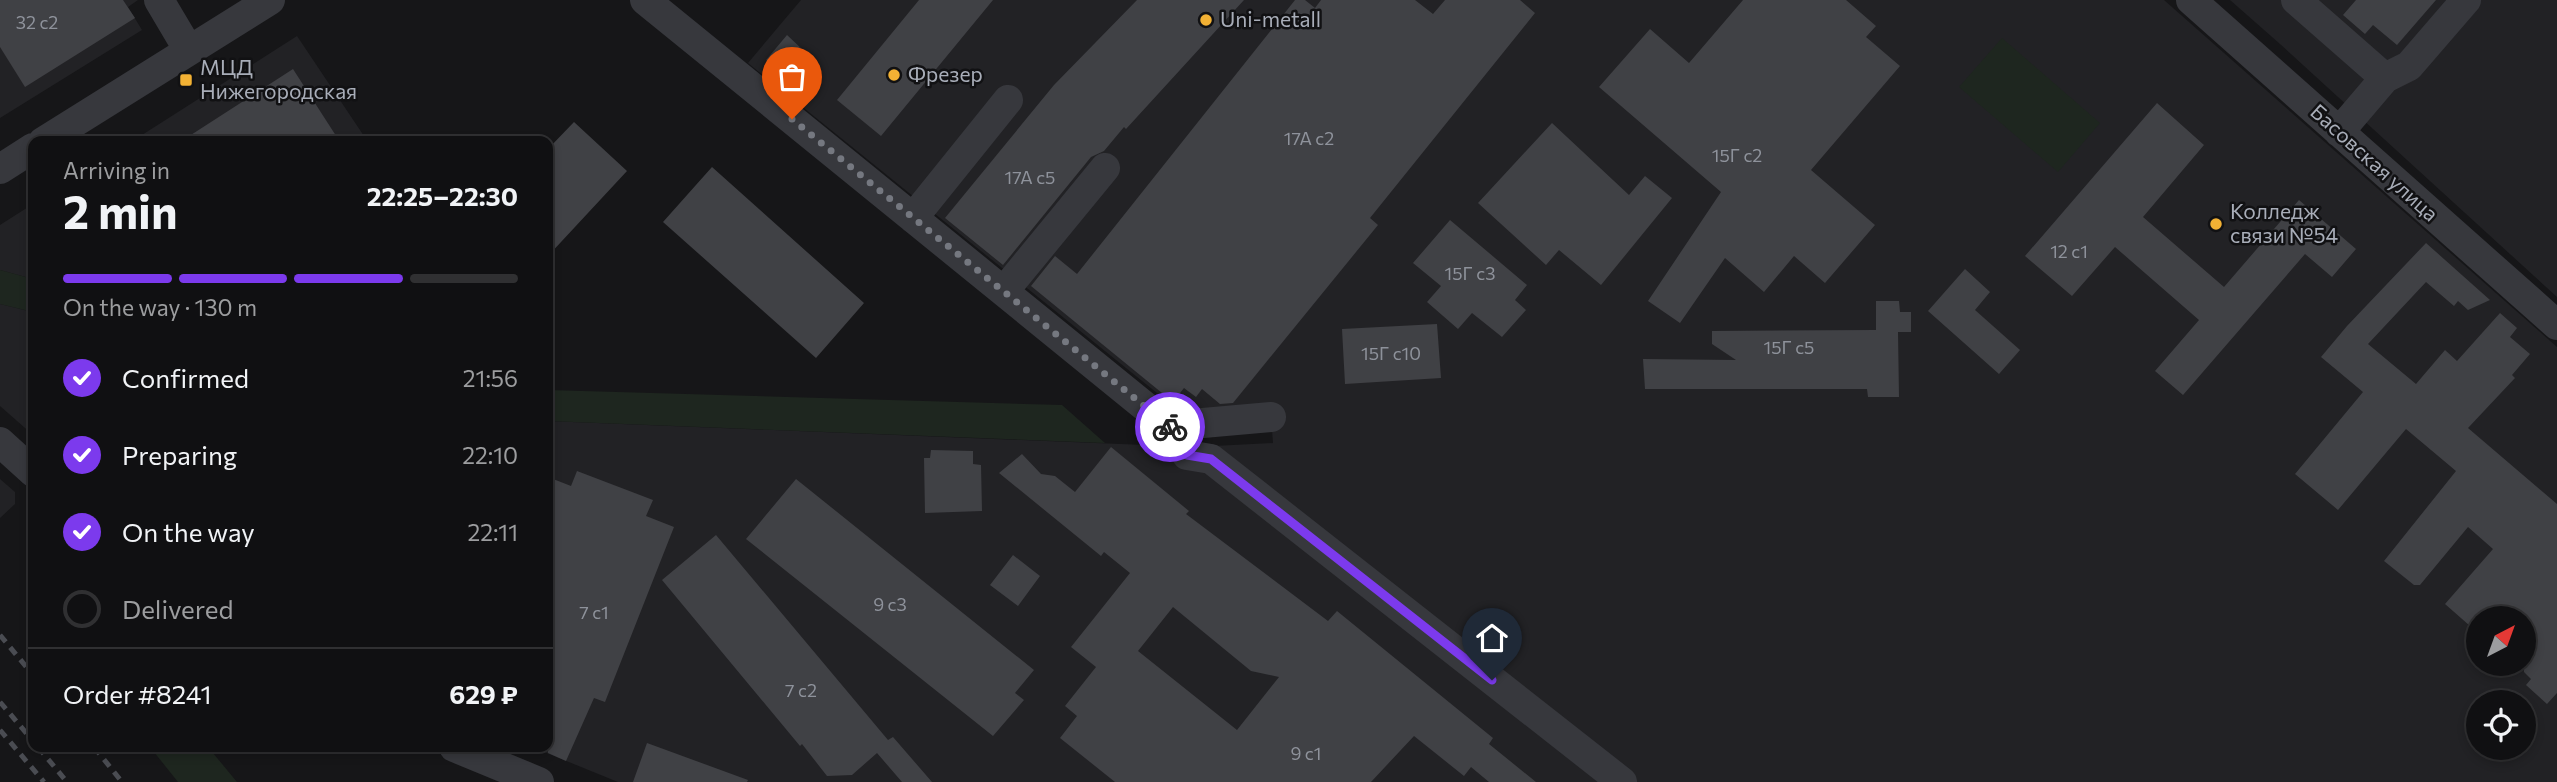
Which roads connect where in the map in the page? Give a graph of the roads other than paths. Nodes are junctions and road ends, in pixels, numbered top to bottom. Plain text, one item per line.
1 (159, 0) edge
2 (270, 0) edge
3 (645, 0) edge
4 (2191, 0) edge
5 (2295, 0) edge
6 (2466, 0) edge
7 (188, 50) junction
8 (2385, 78) junction
9 (1009, 100) dead end
10 (2339, 132) junction
11 (52, 136) edge
12 (28, 151) edge
13 (2, 164) edge
14 (1105, 168) dead end
15 (913, 218) junction
16 (1004, 291) junction
17 (2557, 325) edge
18 (1271, 417) dead end
19 (1169, 426) junction
20 (0, 442) edge
21 (28, 467) edge
22 (466, 752) edge
23 (539, 782) edge
24 (1622, 782) edge

1 - 7 street
2 - 7 street
3 - 15 street
4 - 10 street, Басовская улица
5 - 8 street
6 - 8 street
7 - 11 street
8 - 10 street
9 - 15 street
10 - 17 street, Басовская улица
12 - 13 street
14 - 16 street
15 - 16 street
16 - 19 street
18 - 19 street
19 - 24 street
20 - 21 street
22 - 23 street

